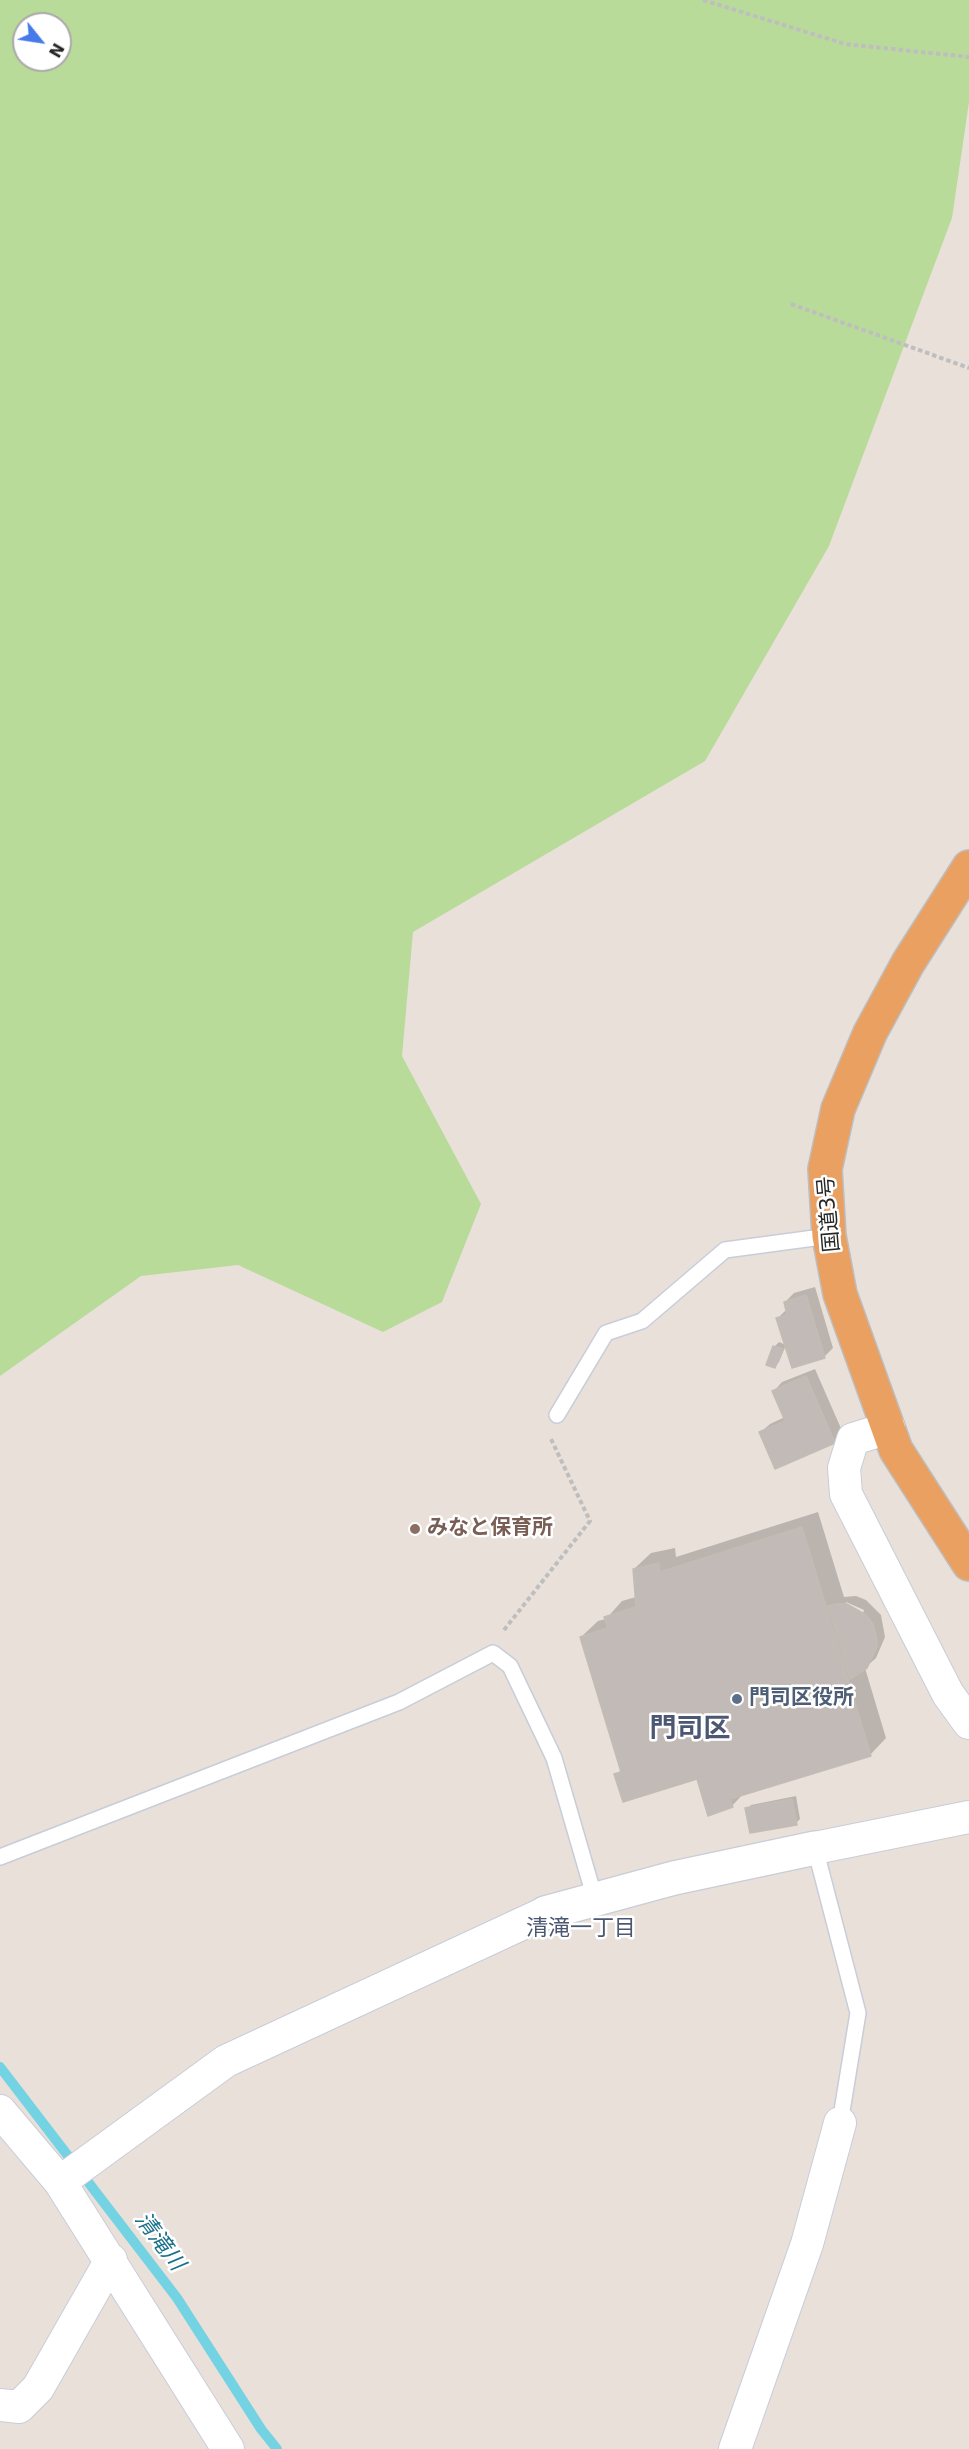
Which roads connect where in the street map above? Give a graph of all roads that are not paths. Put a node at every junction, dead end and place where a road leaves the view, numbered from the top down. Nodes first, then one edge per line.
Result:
1 (969, 867) edge
2 (829, 1236) junction
3 (557, 1415) road end
4 (889, 1428) junction
5 (969, 1564) edge
6 (969, 1723) edge
7 (969, 1817) edge
8 (815, 1848) junction
9 (0, 1857) edge
10 (595, 1899) junction
11 (545, 1913) joint
12 (0, 2111) edge
13 (840, 2123) joint
14 (60, 2182) junction
15 (111, 2260) junction
16 (0, 2405) edge
17 (228, 2449) edge
18 (735, 2449) edge

1 - 2 highway, 国道3号
2 - 3 lane
2 - 4 highway, 国道3号
4 - 5 highway, 国道3号
4 - 6 street
7 - 8 street
8 - 10 street
8 - 13 lane
9 - 10 lane
10 - 11 street
11 - 14 street
12 - 14 street
13 - 18 street
14 - 15 street
15 - 16 street
15 - 17 street

